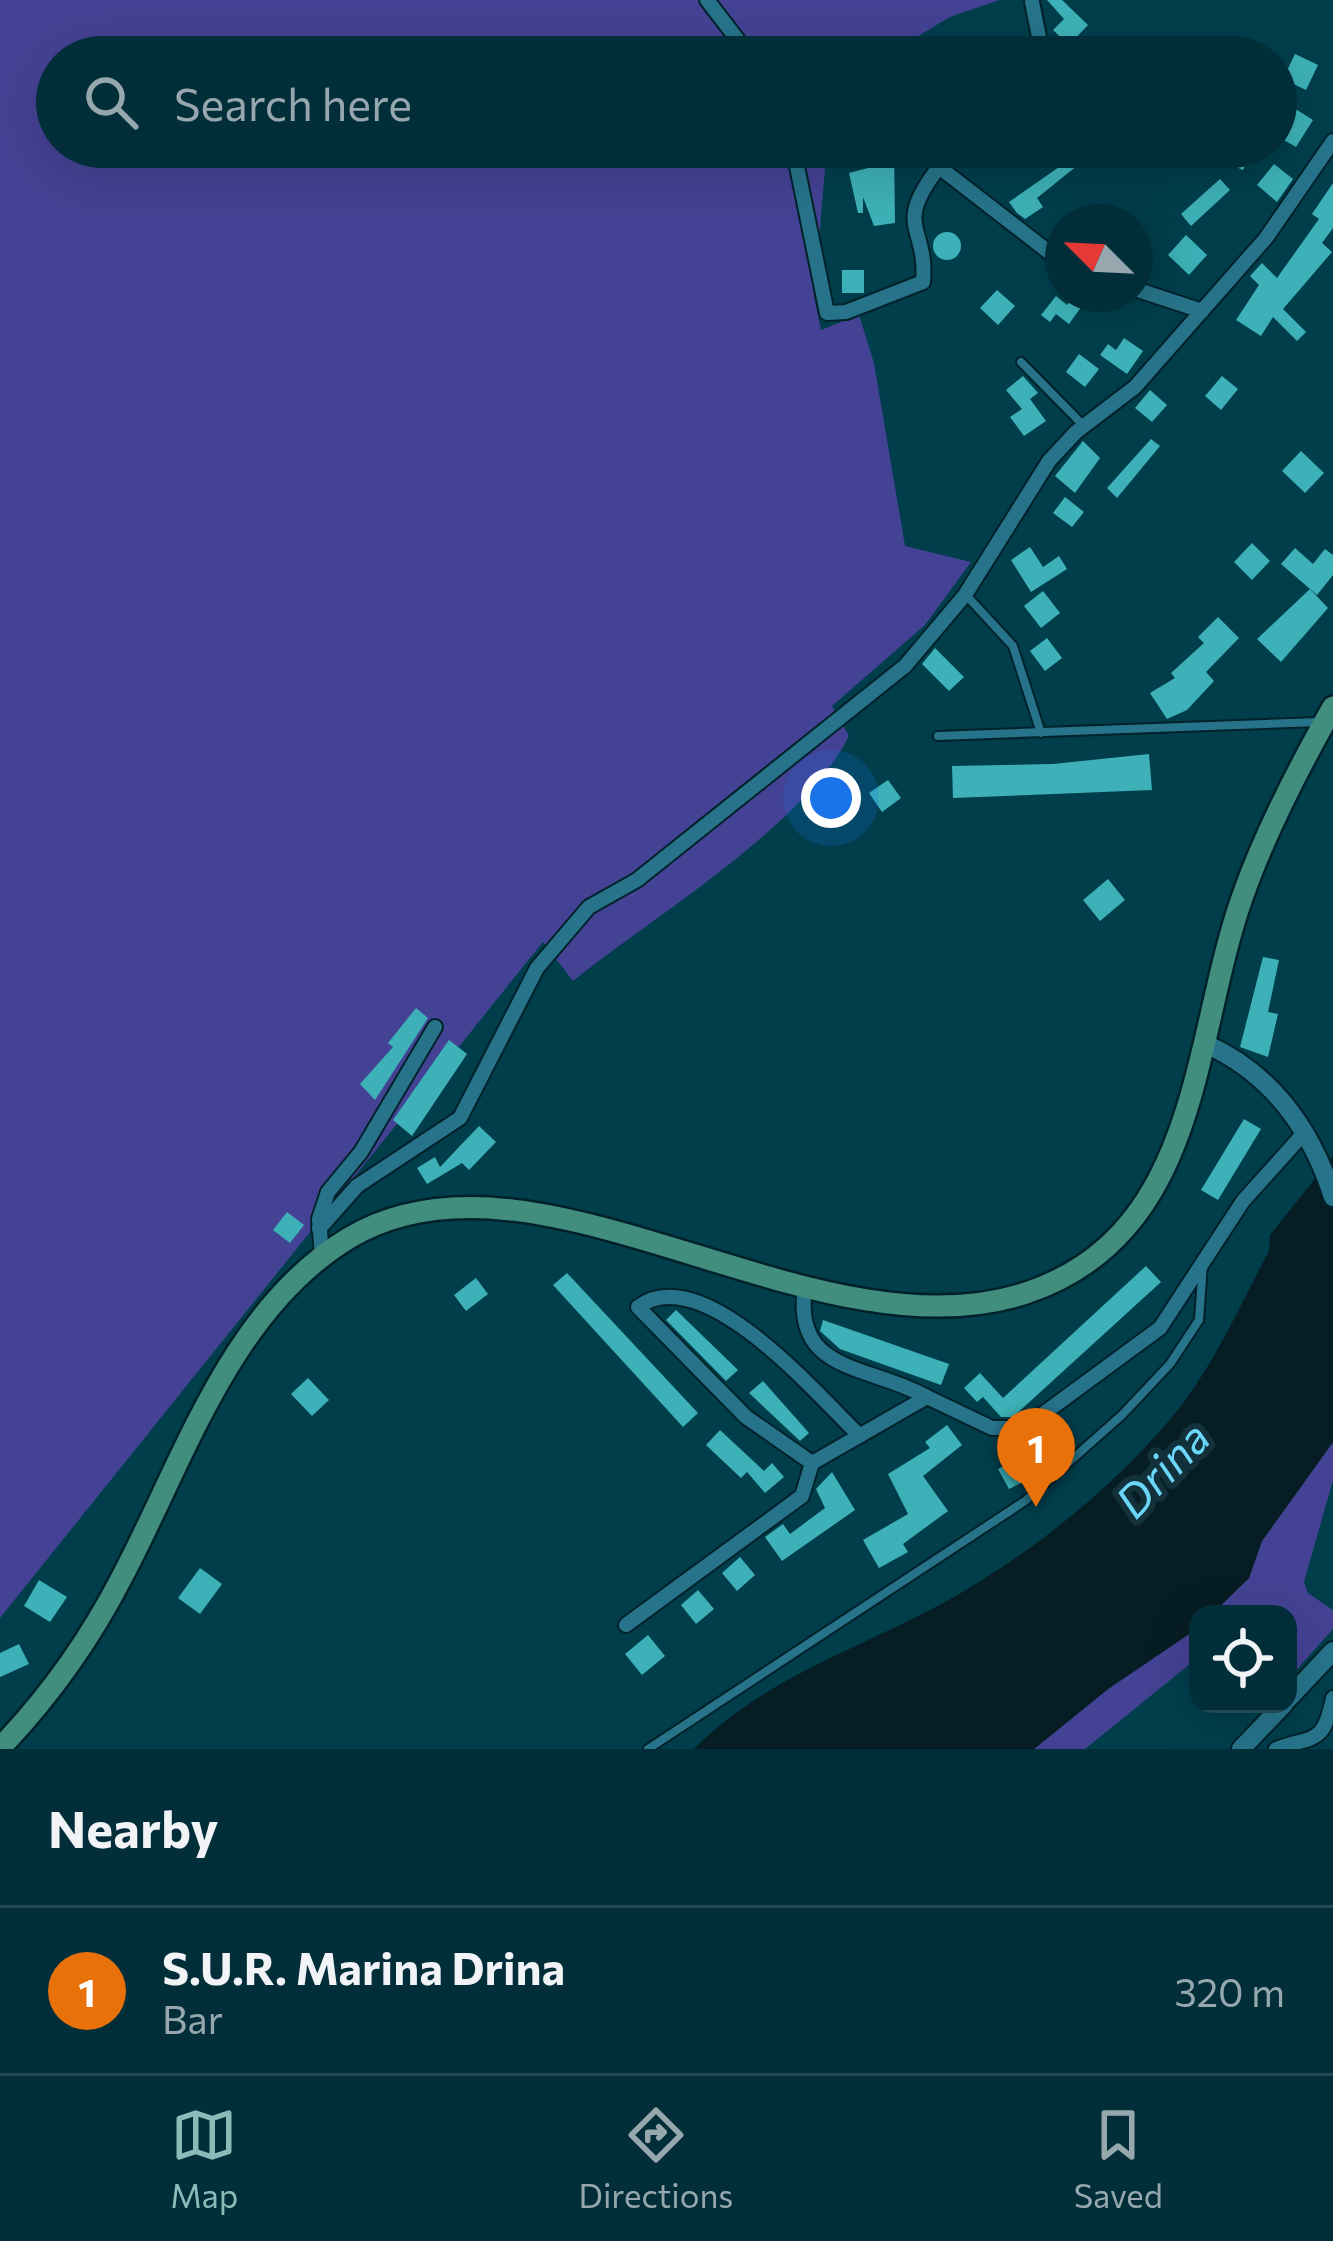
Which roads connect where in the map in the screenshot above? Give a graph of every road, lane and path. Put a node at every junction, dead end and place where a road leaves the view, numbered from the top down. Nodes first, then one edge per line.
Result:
1 (707, 0) edge
2 (1032, 2) edge
3 (735, 36) edge
4 (1039, 36) edge
5 (1333, 140) edge
6 (797, 168) edge
7 (937, 168) edge
8 (942, 168) edge
9 (1045, 249) edge
10 (1153, 295) edge
11 (1202, 311) junction
12 (1021, 362) dead end
13 (1084, 426) junction
14 (965, 595) junction
15 (1329, 714) edge
16 (1041, 733) junction
17 (938, 736) dead end
18 (435, 1027) dead end
19 (1206, 1044) junction
20 (1304, 1133) junction
21 (1333, 1196) edge
22 (319, 1229) junction
23 (322, 1256) junction
24 (1203, 1264) junction
25 (805, 1286) junction
26 (927, 1397) junction
27 (860, 1436) junction
28 (812, 1463) junction
29 (626, 1625) dead end
30 (1333, 1651) edge
31 (1297, 1690) edge
32 (1333, 1698) edge
33 (1275, 1713) edge
34 (0, 1748) edge
35 (648, 1749) edge
36 (1241, 1749) edge
37 (1276, 1749) edge

1 - 3 street
2 - 4 street
5 - 11 street
6 - 7 street
8 - 9 street
10 - 11 street
11 - 13 street
12 - 13 lane
13 - 14 street
14 - 16 lane
14 - 22 street
15 - 16 lane
15 - 19 main road
16 - 17 lane
18 - 22 street
19 - 20 street
19 - 25 main road
20 - 21 street
20 - 24 street
22 - 23 street
23 - 25 main road
23 - 34 main road
24 - 26 street
24 - 35 lane
25 - 26 street
26 - 27 street
27 - 28 street
27 - 28 street
28 - 29 street
30 - 31 street
32 - 37 street
33 - 36 street

